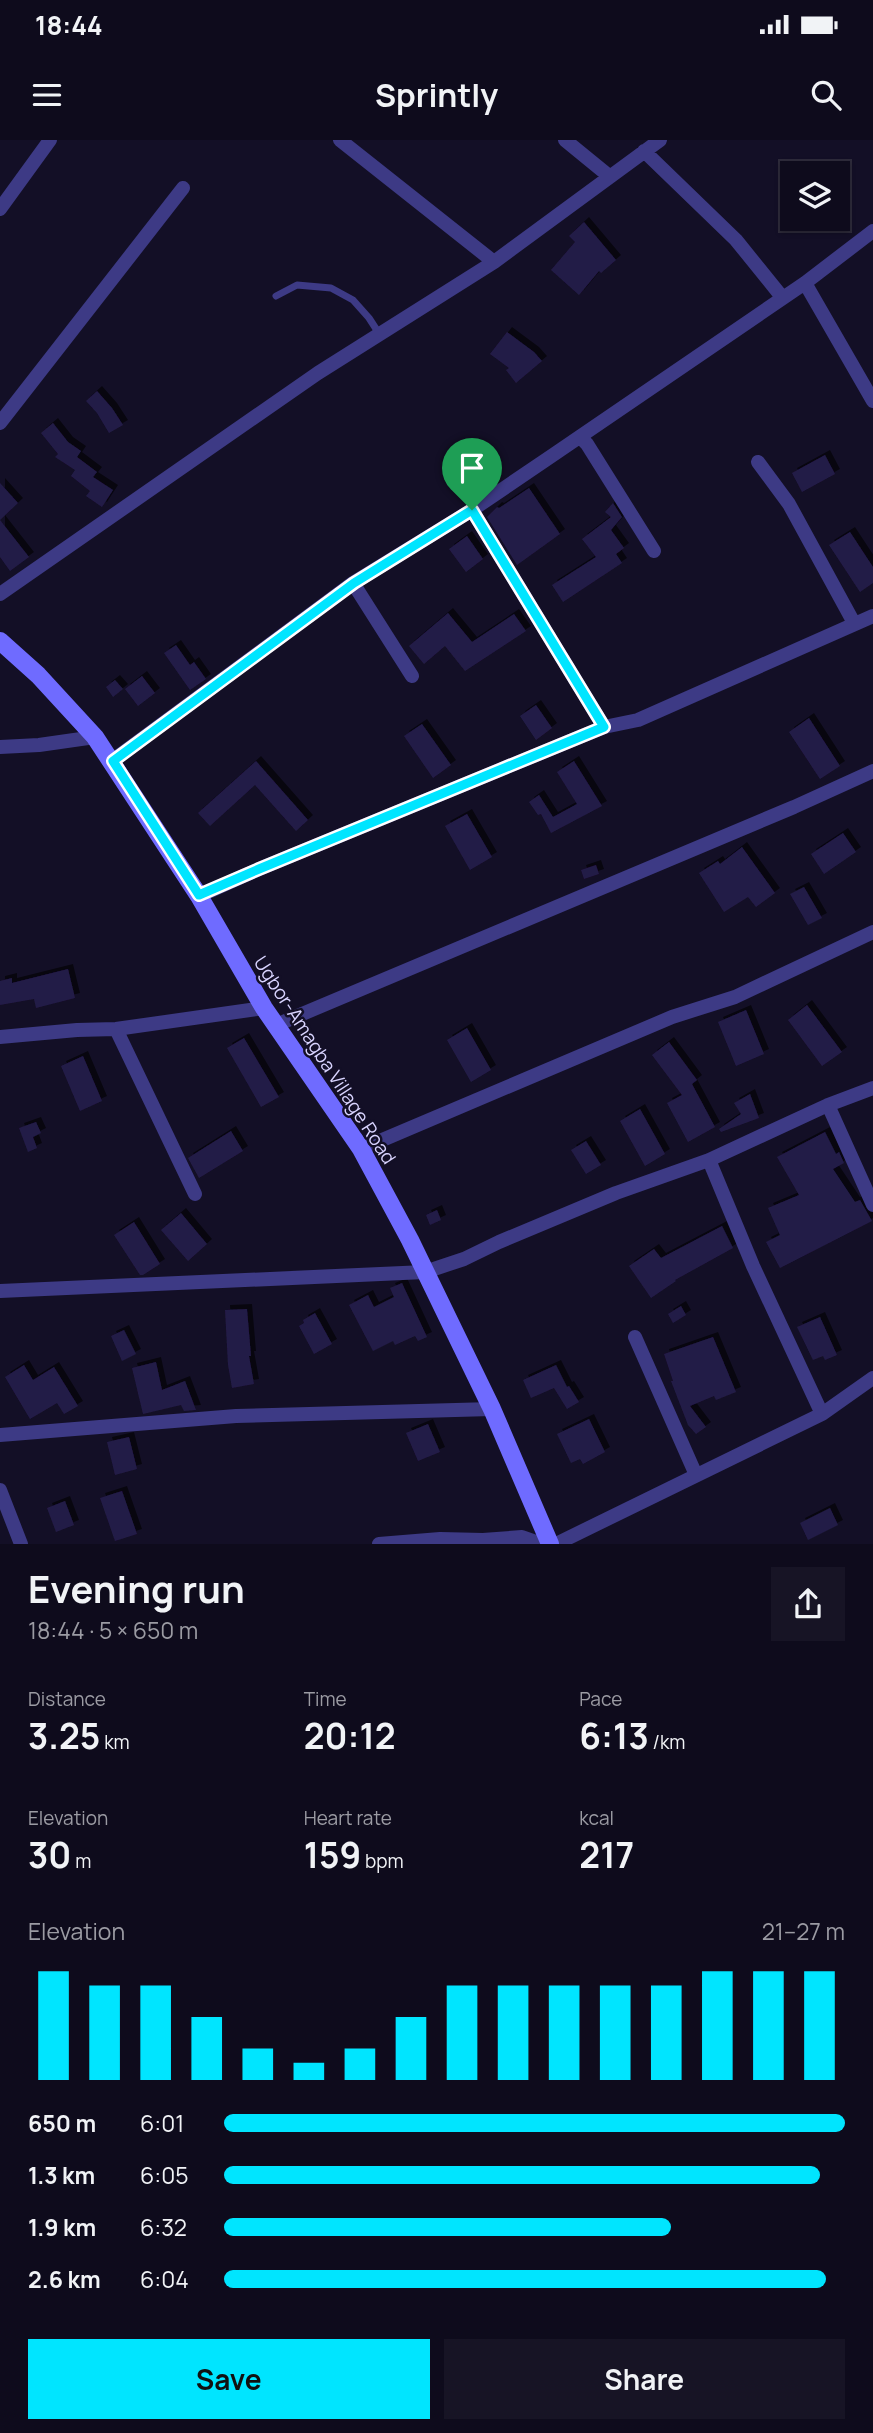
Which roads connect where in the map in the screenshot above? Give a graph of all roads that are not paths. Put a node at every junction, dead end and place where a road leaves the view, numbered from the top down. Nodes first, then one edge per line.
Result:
1 (50, 140) edge
2 (340, 140) edge
3 (565, 140) edge
4 (660, 140) edge
5 (644, 151) junction
6 (609, 176) junction
7 (183, 188) dead end
8 (0, 209) edge
9 (873, 232) edge
10 (494, 262) junction
11 (805, 283) junction
12 (276, 296) dead end
13 (782, 297) junction
14 (380, 335) junction
15 (873, 401) edge
16 (0, 423) edge
17 (580, 437) junction
18 (758, 462) dead end
19 (472, 510) junction
20 (654, 551) dead end
21 (354, 583) junction
22 (0, 594) edge
23 (873, 616) edge
24 (854, 623) junction
25 (0, 641) edge
26 (412, 676) dead end
27 (604, 727) junction
28 (96, 737) junction
29 (0, 747) edge
30 (113, 761) junction
31 (873, 771) edge
32 (199, 895) junction
33 (873, 932) edge
34 (264, 1008) junction
35 (276, 1025) junction
36 (116, 1029) junction
37 (0, 1037) edge
38 (873, 1088) edge
39 (828, 1105) junction
40 (362, 1149) junction
41 (709, 1160) junction
42 (195, 1194) dead end
43 (873, 1205) edge
44 (425, 1272) junction
45 (0, 1291) edge
46 (635, 1337) dead end
47 (873, 1378) edge
48 (492, 1409) junction
49 (822, 1414) junction
50 (0, 1435) edge
51 (696, 1475) junction
52 (0, 1490) edge
53 (400, 1543) edge
54 (21, 1544) edge
55 (379, 1544) edge
56 (542, 1544) edge
57 (550, 1544) edge
58 (556, 1544) edge

1 - 8 street
2 - 10 street
3 - 6 street
4 - 5 street
5 - 6 street
5 - 13 street
6 - 10 street
7 - 16 street
9 - 11 street
10 - 14 street
11 - 13 street
11 - 15 street
12 - 14 lane
13 - 17 street
14 - 22 street
17 - 19 street
17 - 20 street
18 - 24 street
19 - 21 street
19 - 27 street
21 - 26 street
21 - 30 street
23 - 24 street
24 - 27 street
25 - 28 street, Ugbor-Amagba Village Road
27 - 32 street
28 - 29 street
28 - 30 street, Ugbor-Amagba Village Road
30 - 32 street, Ugbor-Amagba Village Road
31 - 35 street
32 - 34 street, Ugbor-Amagba Village Road
33 - 40 street
34 - 35 street, Ugbor-Amagba Village Road
34 - 36 street
35 - 40 street, Ugbor-Amagba Village Road
36 - 37 street
36 - 42 street
38 - 39 street
39 - 41 street
39 - 43 street
40 - 44 street, Ugbor-Amagba Village Road
41 - 44 street
41 - 49 street
44 - 45 street
44 - 48 street, Ugbor-Amagba Village Road
46 - 51 street
47 - 49 street
48 - 50 street
48 - 57 street, Ugbor-Amagba Village Road
49 - 51 street
51 - 58 street
52 - 54 street
53 - 55 street
53 - 56 street

